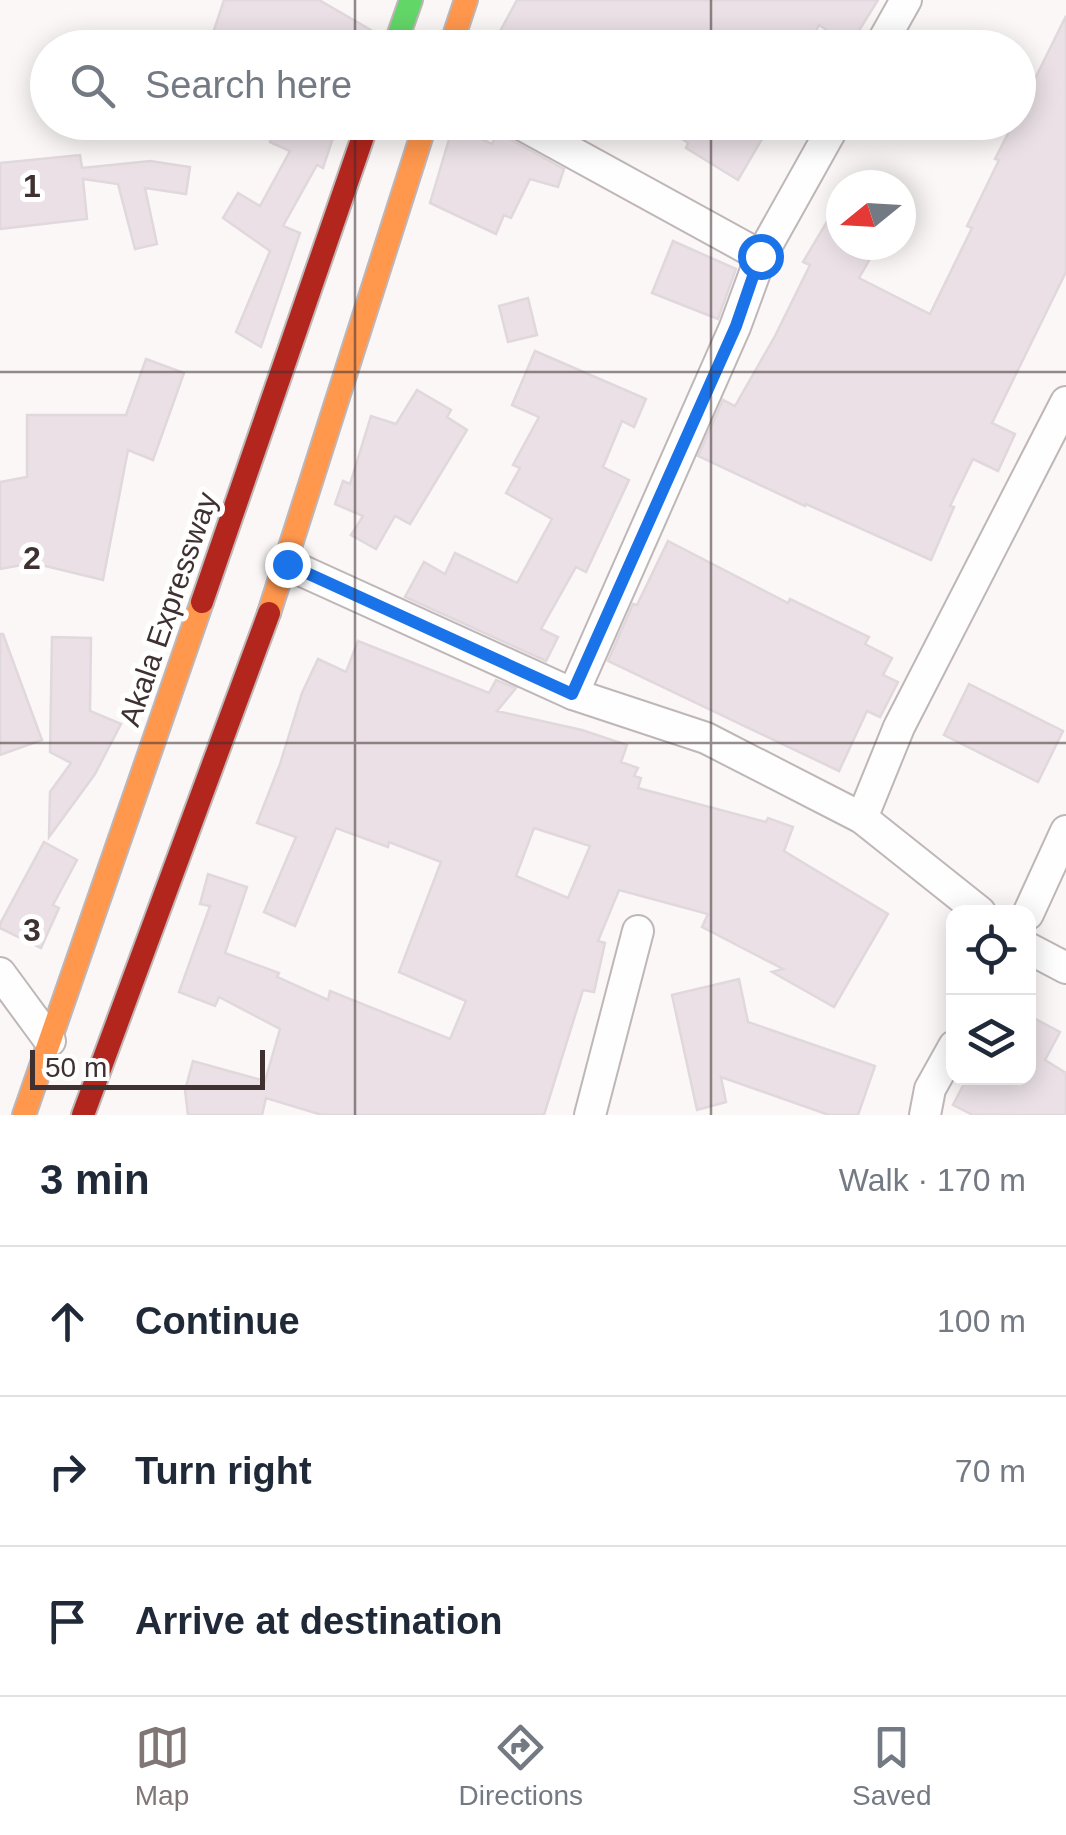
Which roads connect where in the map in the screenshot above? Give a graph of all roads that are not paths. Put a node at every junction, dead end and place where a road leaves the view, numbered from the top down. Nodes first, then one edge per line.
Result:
1 (411, 0) edge
2 (466, 0) edge
3 (906, 0) edge
4 (400, 30) edge
5 (456, 30) edge
6 (889, 30) edge
7 (362, 140) edge
8 (420, 140) edge
9 (550, 140) edge
10 (826, 140) edge
11 (760, 256) junction
12 (1066, 402) edge
13 (287, 564) junction
14 (572, 694) junction
15 (862, 818) junction
16 (1066, 831) edge
17 (971, 905) edge
18 (1032, 905) edge
19 (638, 931) dead end
20 (1036, 953) edge
21 (1066, 968) edge
22 (0, 974) edge
23 (50, 1042) junction
24 (946, 1056) edge
25 (95, 1109) edge
26 (24, 1115) edge
27 (590, 1115) edge
28 (926, 1115) edge

1 - 4 main road
2 - 5 main road
3 - 6 street
7 - 23 main road, Akala Expressway
8 - 13 main road
9 - 11 street
10 - 11 street
11 - 14 street
12 - 15 street
13 - 14 street
13 - 25 main road
14 - 15 street
15 - 17 street
16 - 18 street
19 - 27 street
20 - 21 street
22 - 23 street
23 - 26 main road, Akala Expressway
24 - 28 street

